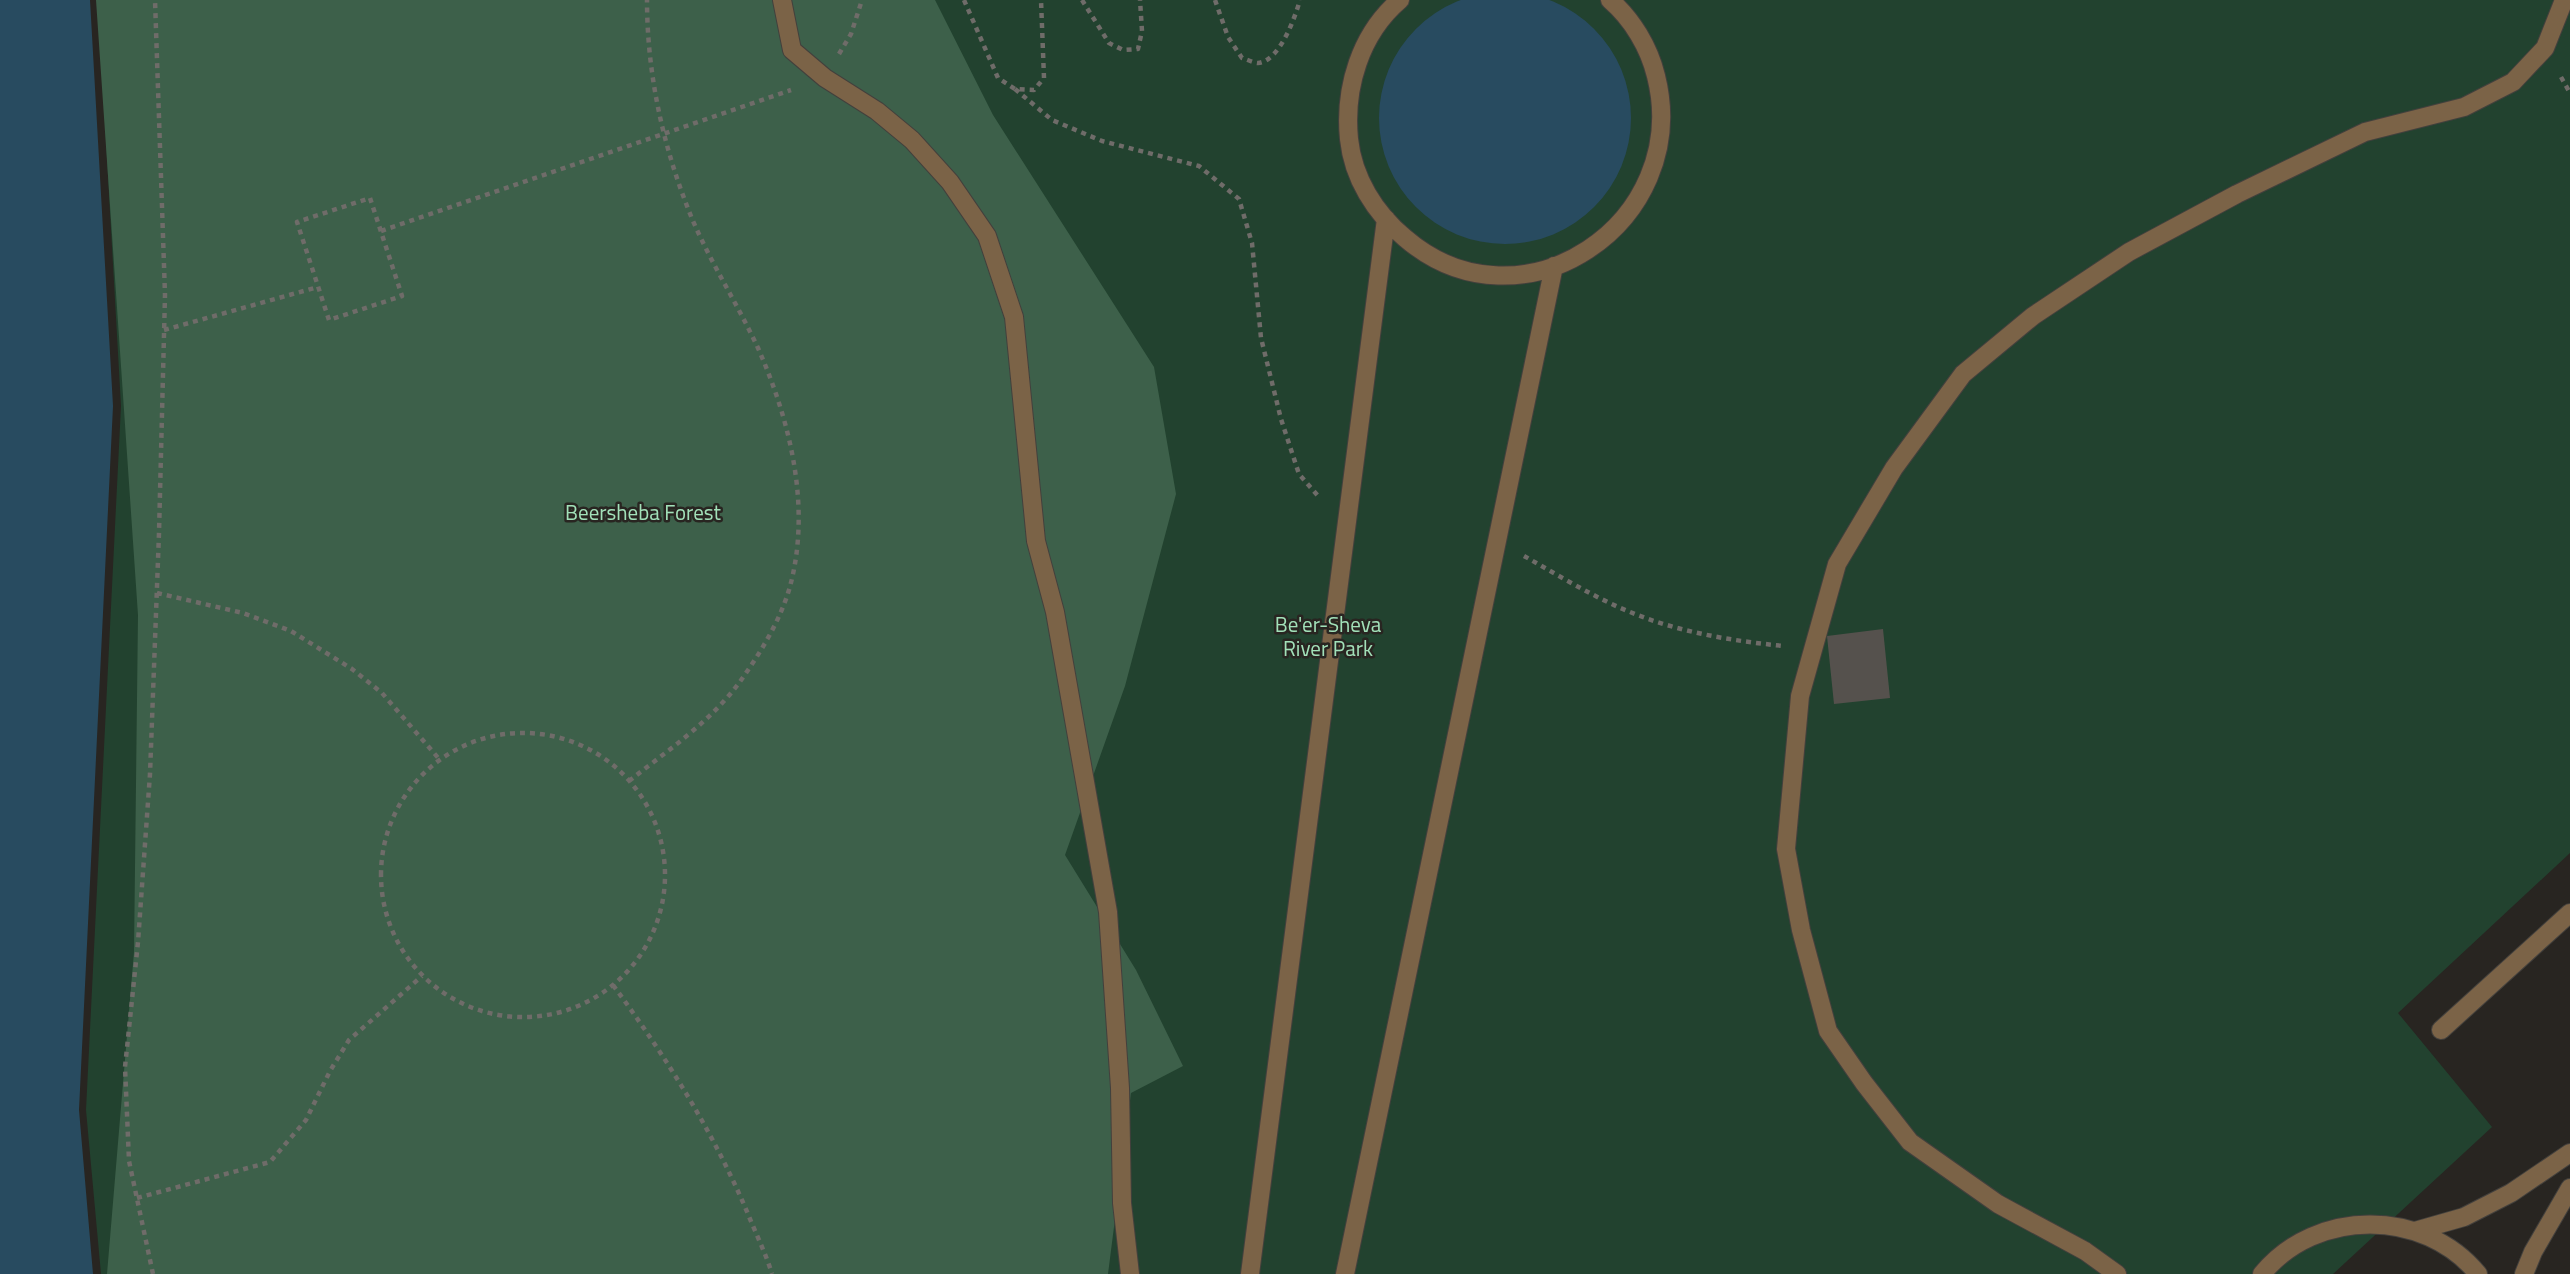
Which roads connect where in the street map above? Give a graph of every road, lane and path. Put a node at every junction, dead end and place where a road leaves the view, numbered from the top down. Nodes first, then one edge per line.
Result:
1 (155, 0) edge
2 (647, 0) edge
3 (782, 0) edge
4 (862, 0) edge
5 (964, 0) edge
6 (1041, 0) edge
7 (1082, 0) edge
8 (1140, 0) edge
9 (1215, 0) edge
10 (1300, 0) edge
11 (1400, 0) edge
12 (1610, 0) edge
13 (2564, 0) edge
14 (825, 78) junction
15 (1015, 89) junction
16 (664, 134) junction
17 (1386, 219) junction
18 (381, 231) junction
19 (1555, 266) junction
20 (318, 287) junction
21 (164, 330) junction
22 (1346, 527) junction
23 (1497, 542) junction
24 (157, 593) junction
25 (1812, 652) junction
26 (440, 760) junction
27 (629, 781) junction
28 (2570, 914) edge
29 (422, 976) junction
30 (613, 985) junction
31 (2441, 1030) dead end
32 (2570, 1153) edge
33 (2570, 1188) edge
34 (137, 1198) junction
35 (2415, 1231) junction
36 (153, 1274) edge
37 (772, 1274) edge
38 (1130, 1274) edge
39 (1250, 1274) edge
40 (1345, 1274) edge
41 (2117, 1274) edge
42 (2262, 1274) edge
43 (2478, 1274) edge
44 (2524, 1274) edge

1 - 21 path
2 - 16 path
3 - 14 street
4 - 14 path
5 - 15 path
6 - 15 path
7 - 8 path
9 - 10 path
11 - 17 street
12 - 19 street
13 - 25 street
14 - 16 path
14 - 38 street
15 - 22 path
16 - 18 path
16 - 27 path
17 - 19 street
17 - 22 street
18 - 20 path
18 - 20 path
19 - 23 street
20 - 21 path
21 - 24 path
22 - 39 street
23 - 25 path
23 - 40 street
24 - 26 path
24 - 34 path
25 - 41 street
26 - 27 path
26 - 29 path
27 - 30 path
28 - 31 street
29 - 30 path
29 - 34 path
30 - 37 path
32 - 35 street
33 - 44 street
34 - 36 path
35 - 42 street
35 - 43 street

